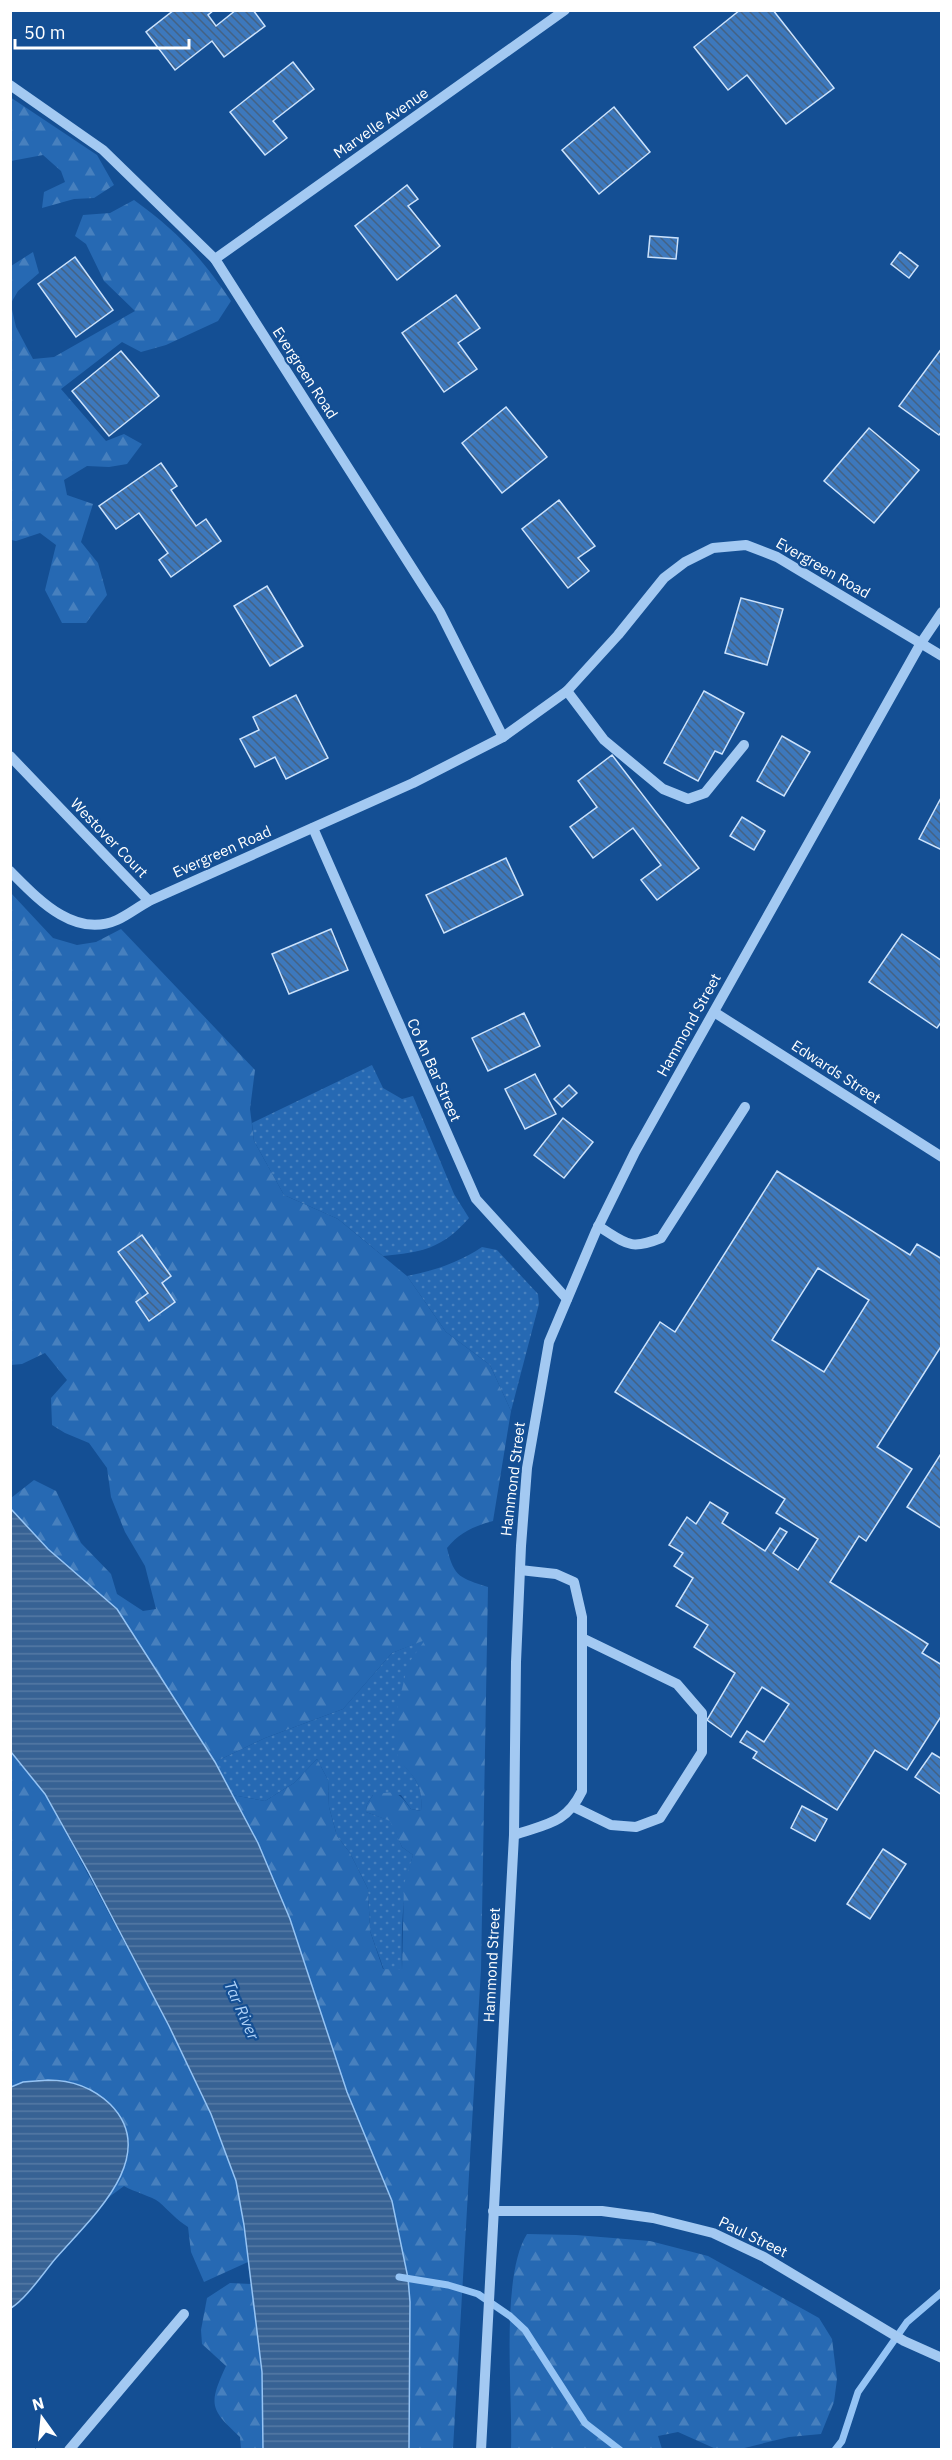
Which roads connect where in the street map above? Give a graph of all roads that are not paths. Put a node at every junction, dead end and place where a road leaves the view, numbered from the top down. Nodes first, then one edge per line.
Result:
1 (565, 10) edge
2 (10, 85) edge
3 (215, 260) junction
4 (942, 612) edge
5 (921, 643) junction
6 (942, 656) edge
7 (567, 691) junction
8 (503, 737) junction
9 (744, 745) dead end
10 (10, 756) edge
11 (313, 828) junction
12 (10, 870) edge
13 (149, 901) junction
14 (714, 1012) junction
15 (745, 1107) dead end
16 (942, 1157) edge
17 (598, 1226) junction
18 (567, 1299) junction
19 (520, 1570) junction
20 (582, 1638) junction
21 (574, 1807) junction
22 (514, 1835) junction
23 (493, 2211) junction
24 (184, 2314) dead end
25 (942, 2358) edge
26 (69, 2450) edge
27 (481, 2450) edge

1 - 3 street, Marvelle Avenue
2 - 3 street, Evergreen Road
3 - 8 street, Evergreen Road
4 - 5 street, Hammond Street
5 - 6 street, Evergreen Road
5 - 7 street, Evergreen Road
5 - 14 street, Hammond Street
7 - 8 street, Evergreen Road
7 - 9 street
8 - 11 street, Evergreen Road
10 - 13 street, Westover Court
11 - 13 street, Evergreen Road
11 - 18 street, Co An Bar Street
12 - 13 street, Westover Court
14 - 16 street, Edwards Street
14 - 17 street, Hammond Street
15 - 17 street
17 - 18 street, Hammond Street
18 - 19 street, Hammond Street
19 - 20 street
19 - 22 street, Hammond Street
20 - 21 street
20 - 21 street
21 - 22 street
22 - 23 street, Hammond Street
23 - 25 street, Paul Street
23 - 27 street, Hammond Street
24 - 26 street

